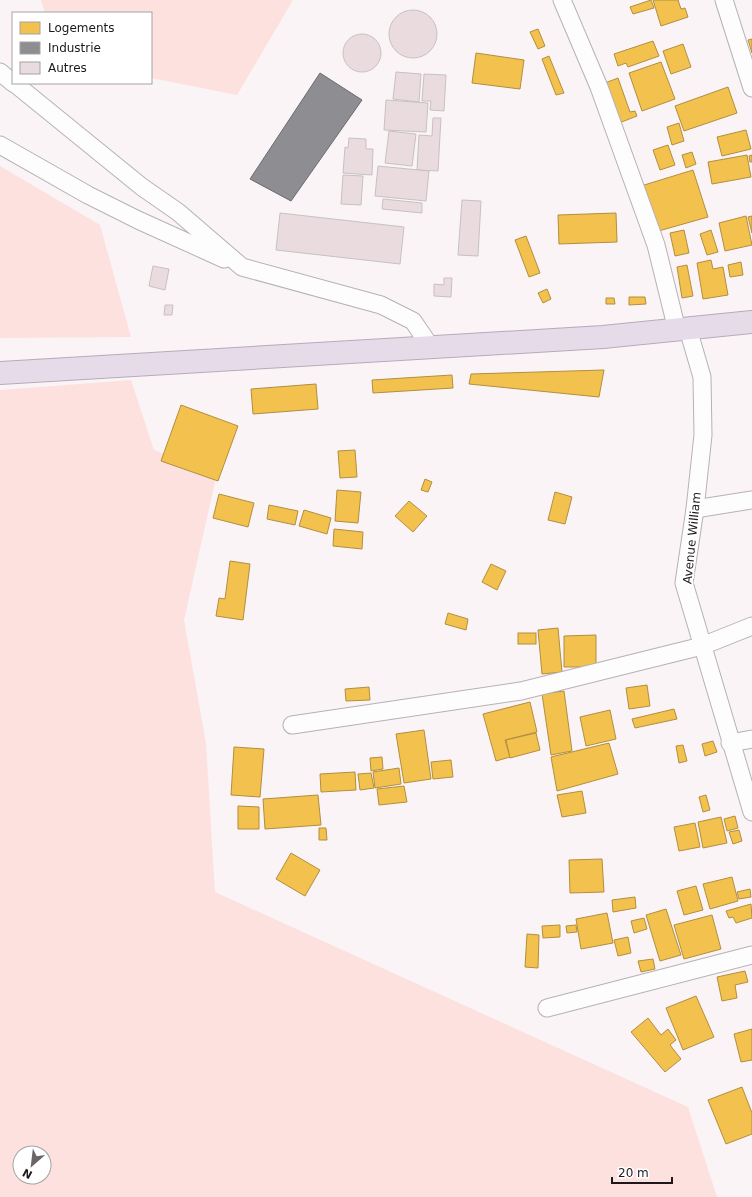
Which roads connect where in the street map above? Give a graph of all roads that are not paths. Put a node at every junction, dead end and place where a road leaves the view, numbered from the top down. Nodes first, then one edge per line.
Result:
1 (562, 0) edge
2 (724, 0) edge
3 (0, 72) edge
4 (751, 79) edge
5 (12, 82) edge
6 (14, 84) edge
7 (0, 145) edge
8 (242, 267) junction
9 (752, 322) edge
10 (682, 330) junction
11 (430, 346) junction
12 (0, 373) edge
13 (752, 500) edge
14 (695, 509) junction
15 (752, 626) edge
16 (702, 646) junction
17 (292, 725) dead end
18 (752, 739) edge
19 (730, 742) junction
20 (752, 812) edge
21 (752, 955) edge
22 (547, 1008) dead end

1 - 10 street, Avenue William
2 - 4 street
3 - 5 street
6 - 8 street
7 - 8 street
8 - 11 street
9 - 10 highway
10 - 11 highway
10 - 14 street, Avenue William
11 - 12 highway
13 - 14 street
14 - 16 street, Avenue William
15 - 16 street
16 - 17 street
16 - 19 street, Avenue William
18 - 19 street
19 - 20 street, Avenue William
21 - 22 street

